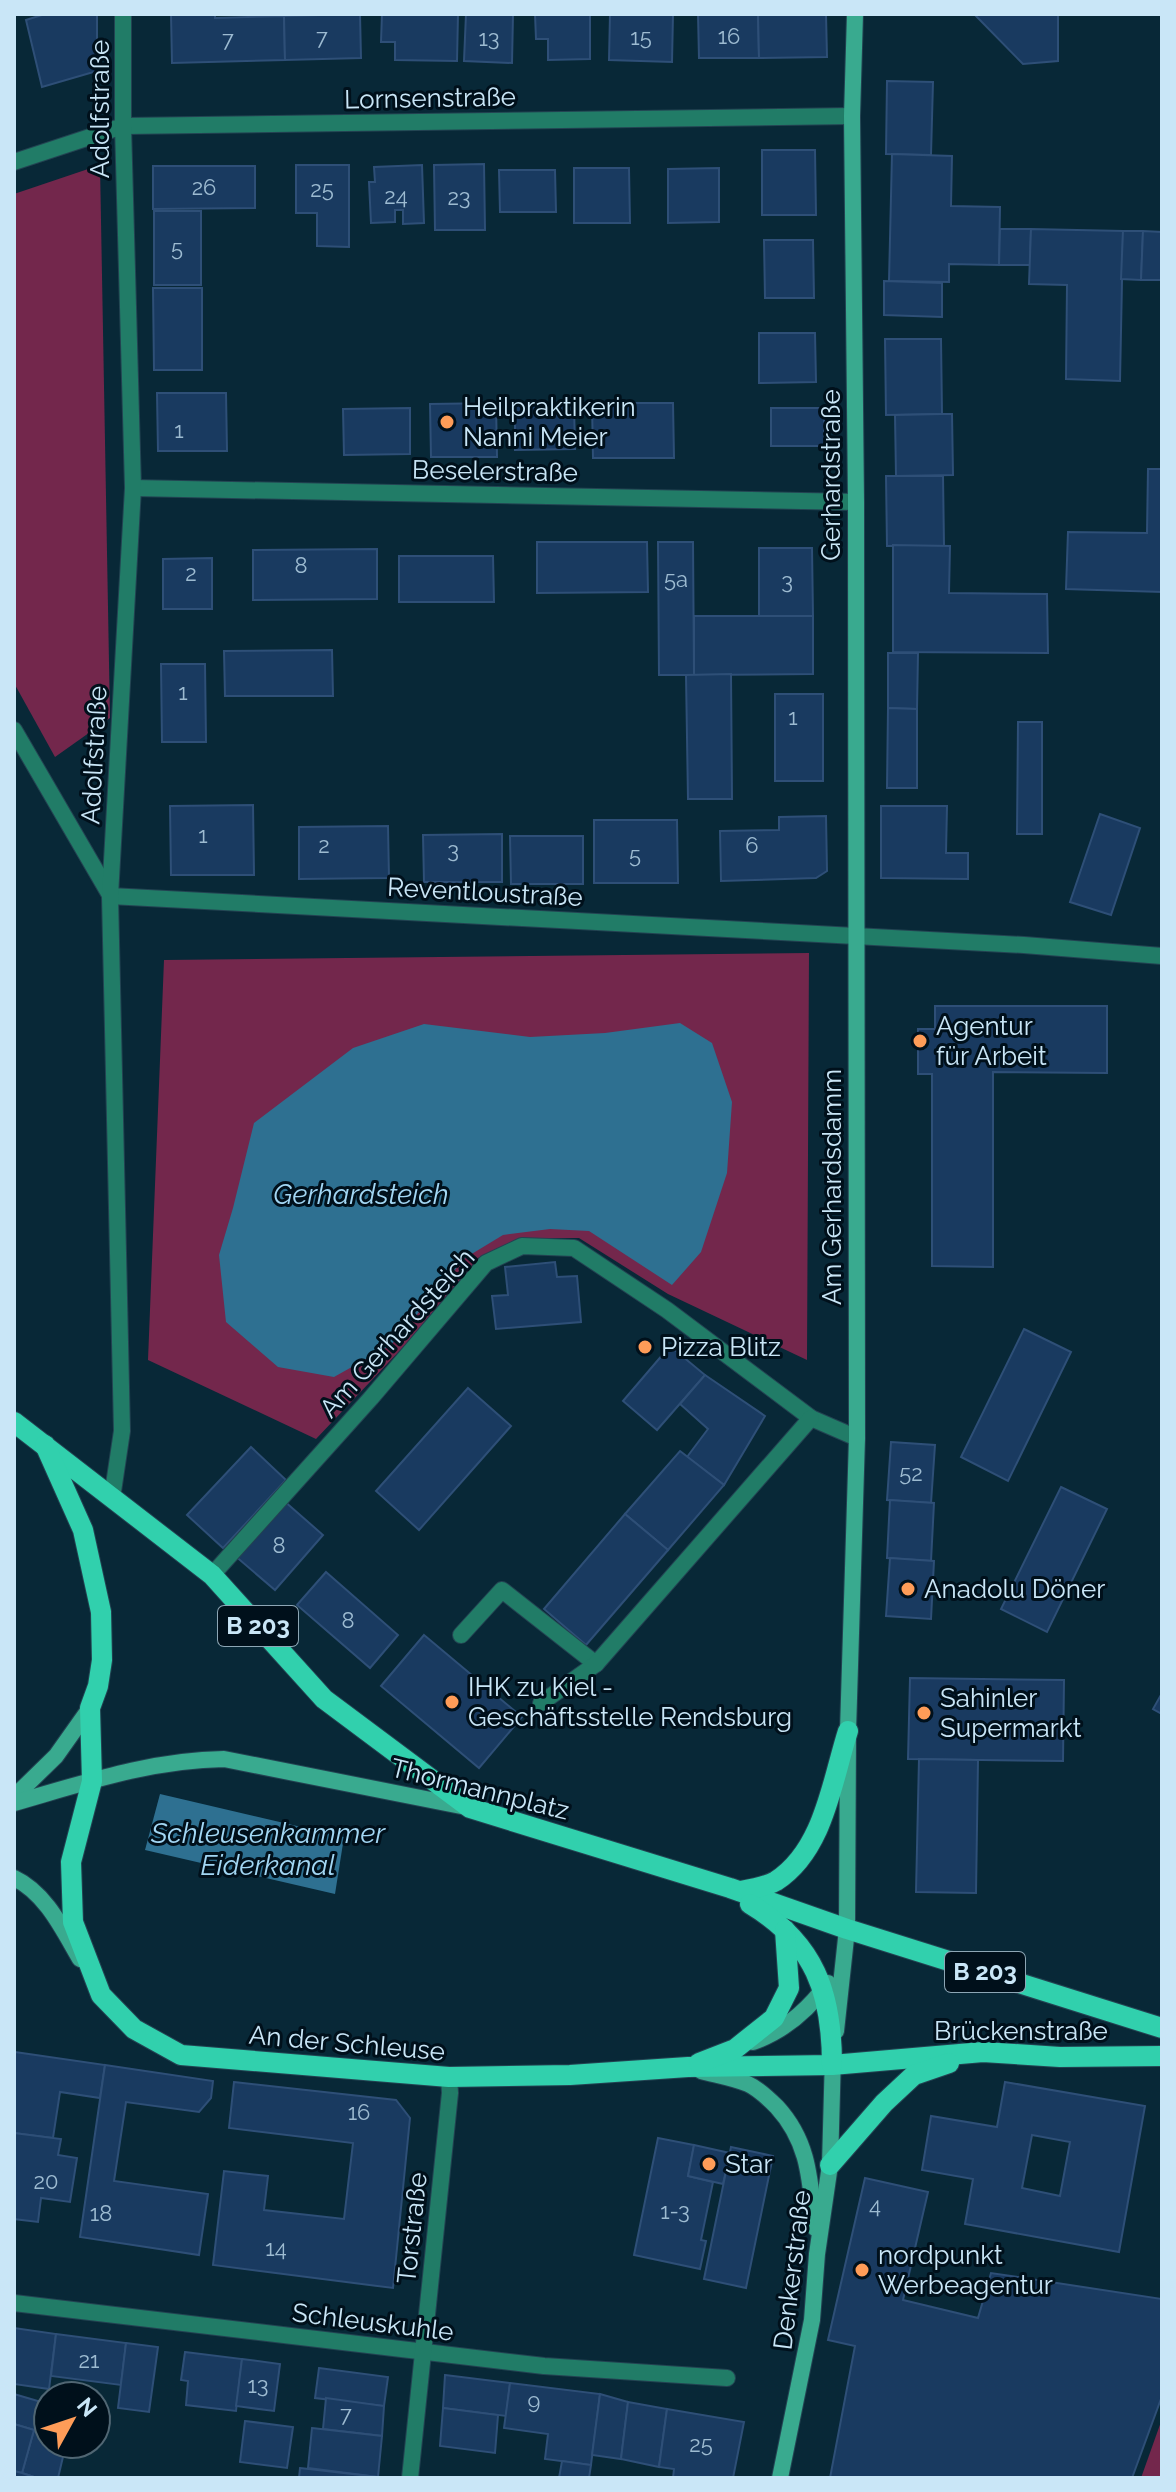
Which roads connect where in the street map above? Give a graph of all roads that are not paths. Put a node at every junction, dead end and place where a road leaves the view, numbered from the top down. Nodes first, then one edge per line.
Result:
1 (123, 14) edge
2 (855, 14) edge
3 (852, 116) junction
4 (123, 126) junction
5 (14, 162) edge
6 (133, 488) junction
7 (856, 502) junction
8 (14, 730) edge
9 (110, 896) junction
10 (857, 935) junction
11 (1162, 956) edge
12 (811, 1418) junction
13 (14, 1422) edge
14 (857, 1438) junction
15 (45, 1445) junction
16 (112, 1498) junction
17 (212, 1575) junction
18 (461, 1635) dead end
19 (596, 1664) junction
20 (541, 1703) dead end
21 (90, 1708) junction
22 (848, 1731) junction
23 (92, 1781) junction
24 (14, 1800) edge
25 (470, 1808) junction
26 (14, 1878) edge
27 (735, 1889) junction
28 (785, 1928) junction
29 (846, 1937) junction
30 (823, 1989) junction
31 (101, 1995) junction
32 (1162, 2028) edge
33 (735, 2049) junction
34 (983, 2052) junction
35 (1162, 2056) edge
36 (832, 2065) junction
37 (688, 2067) junction
38 (449, 2077) junction
39 (830, 2165) junction
40 (817, 2254) junction
41 (14, 2303) edge
42 (423, 2352) junction
43 (727, 2378) dead end
44 (410, 2478) edge
45 (780, 2478) edge

1 - 4 street, Adolfstraße
2 - 3 main road, Gerhardstraße
3 - 4 street, Lornsenstraße
3 - 7 main road, Gerhardstraße
4 - 5 street, Lornsenstraße
4 - 6 street, Adolfstraße
6 - 7 street, Beselerstraße
6 - 9 street, Adolfstraße
7 - 10 main road, Gerhardstraße
8 - 9 street
9 - 10 street, Reventloustraße
9 - 16 street, Adolfstraße
10 - 11 street, Reventloustraße
10 - 14 main road, Am Gerhardsdamm
12 - 14 street, Am Gerhardsteich
12 - 17 street, Am Gerhardsteich
12 - 19 street
13 - 15 main road, B 203
14 - 22 main road
15 - 16 main road, B 203
15 - 21 main road, B 203
16 - 17 main road, B 203
17 - 25 main road, B 203
18 - 19 street
19 - 20 street
21 - 23 main road, B 203
21 - 24 main road
22 - 27 main road
22 - 29 main road
23 - 24 main road, Thormannplatz
23 - 25 main road, Thormannplatz
23 - 31 main road, An der Schleuse / B 203
25 - 27 main road, Thormannplatz / B 203
26 - 31 main road
27 - 28 main road
27 - 29 main road, Thormannplatz / B 203
28 - 30 main road
28 - 33 main road
29 - 30 main road
29 - 32 main road, Brückenstraße / B 203
29 - 36 main road
30 - 33 main road
30 - 36 main road
31 - 38 main road, An der Schleuse / B 203
33 - 37 main road
34 - 35 main road, Brückenstraße / B 203
34 - 36 main road, Brückenstraße / B 203
34 - 39 main road
36 - 37 main road, An der Schleuse / B 203
36 - 39 main road, Denkerstraße
37 - 38 main road, An der Schleuse / B 203
37 - 40 main road
38 - 42 street, Torstraße
39 - 40 main road, Denkerstraße
40 - 45 main road, Denkerstraße
41 - 42 street, Schleuskuhle
42 - 43 street, Schleuskuhle
42 - 44 street, Torstraße

